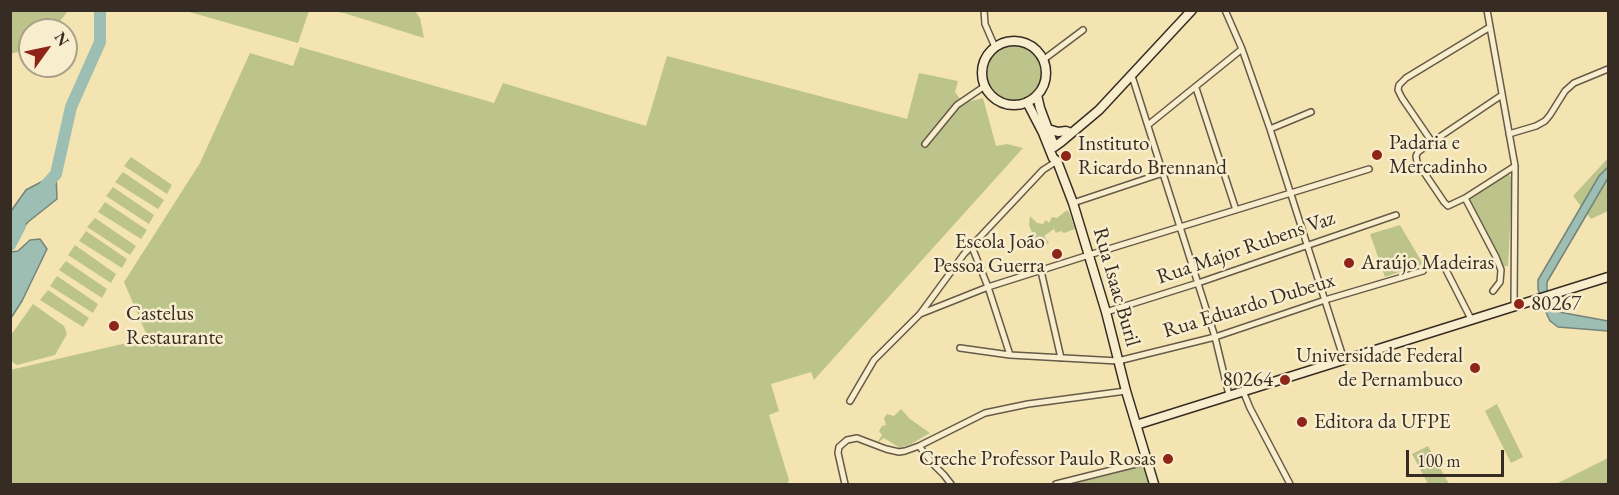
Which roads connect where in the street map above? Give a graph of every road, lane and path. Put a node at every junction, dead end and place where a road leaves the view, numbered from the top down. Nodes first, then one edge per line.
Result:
1 (984, 10) edge
2 (1192, 10) edge
3 (1225, 10) edge
4 (1487, 10) edge
5 (1490, 27) junction
6 (1083, 30) dead end
7 (995, 47) junction
8 (1242, 49) junction
9 (1043, 60) junction
10 (1608, 69) edge
11 (1132, 76) junction
12 (985, 86) junction
13 (1196, 88) junction
14 (1037, 95) junction
15 (1502, 96) junction
16 (1027, 102) junction
17 (1311, 112) dead end
18 (1148, 125) junction
19 (1048, 129) junction
20 (1270, 129) junction
21 (1071, 133) junction
22 (1509, 134) junction
23 (1432, 142) junction
24 (925, 144) dead end
25 (1052, 147) junction
26 (1057, 161) junction
27 (1515, 166) junction
28 (1369, 169) dead end
29 (1163, 173) junction
30 (1291, 192) junction
31 (1465, 198) junction
32 (1073, 203) junction
33 (1236, 210) junction
34 (1396, 215) dead end
35 (1181, 227) junction
36 (1307, 244) junction
37 (972, 248) junction
38 (1089, 255) junction
39 (1443, 264) dead end
40 (1041, 270) junction
41 (1423, 272) dead end
42 (1608, 277) edge
43 (1198, 283) junction
44 (988, 287) junction
45 (1492, 291) dead end
46 (1325, 300) junction
47 (1514, 306) junction
48 (1106, 312) junction
49 (920, 314) junction
50 (1472, 319) junction
51 (1215, 337) junction
52 (960, 348) dead end
53 (1010, 355) junction
54 (1060, 358) junction
55 (1344, 360) junction
56 (1118, 361) junction
57 (1126, 391) junction
58 (1243, 391) junction
59 (1229, 396) junction
60 (850, 401) dead end
61 (1136, 425) junction
62 (919, 446) junction
63 (1148, 461) junction
64 (845, 484) edge
65 (951, 484) edge
66 (1056, 484) edge
67 (1154, 484) edge
68 (1290, 484) edge

1 - 7 street
2 - 11 main road
3 - 8 street
4 - 5 street
5 - 15 street
5 - 23 street
6 - 9 street
7 - 9 main road
7 - 12 main road
8 - 13 street
8 - 20 street
9 - 14 main road
10 - 22 street
11 - 18 street
11 - 21 main road
12 - 16 main road
12 - 24 street
13 - 18 street
13 - 33 street
14 - 16 main road
14 - 19 main road, Rua Isaac Buril
15 - 22 street
15 - 23 street
16 - 25 main road, Rua Isaac Buril
17 - 20 street
18 - 29 street
19 - 21 main road
19 - 25 main road, Rua Isaac Buril
20 - 30 street
21 - 25 main road
22 - 27 street
23 - 31 street
25 - 26 main road, Rua Isaac Buril
26 - 32 main road, Rua Isaac Buril
26 - 37 street
27 - 31 street
27 - 47 street
28 - 30 street
29 - 32 street
29 - 35 street
30 - 33 street
30 - 36 street
31 - 45 street
32 - 38 main road, Rua Isaac Buril
33 - 35 street
34 - 36 street, Rua Major Rubens Vaz
35 - 38 street
35 - 43 street
36 - 43 street, Rua Major Rubens Vaz
36 - 46 street
37 - 44 street
37 - 49 street
38 - 40 street
38 - 48 main road, Rua Isaac Buril
39 - 50 street
40 - 44 street
40 - 54 street
41 - 46 street, Rua Eduardo Dubeux
42 - 47 main road
43 - 48 street, Rua Major Rubens Vaz
43 - 51 street
44 - 49 street
44 - 53 street
46 - 51 street, Rua Eduardo Dubeux
46 - 55 street
47 - 50 main road
48 - 56 main road, Rua Isaac Buril
49 - 60 street
50 - 55 main road
51 - 56 street, Rua Eduardo Dubeux
51 - 59 street
52 - 53 street, Rua Eduardo Dubeux
53 - 54 street, Rua Eduardo Dubeux
54 - 56 street, Rua Eduardo Dubeux
55 - 58 main road
56 - 57 main road, Rua Isaac Buril
57 - 61 main road, Rua Isaac Buril
57 - 62 street
58 - 59 main road
58 - 68 street
59 - 61 main road
61 - 63 main road, Rua Isaac Buril
62 - 64 street
62 - 65 street
63 - 66 street
63 - 67 main road, Rua Isaac Buril

